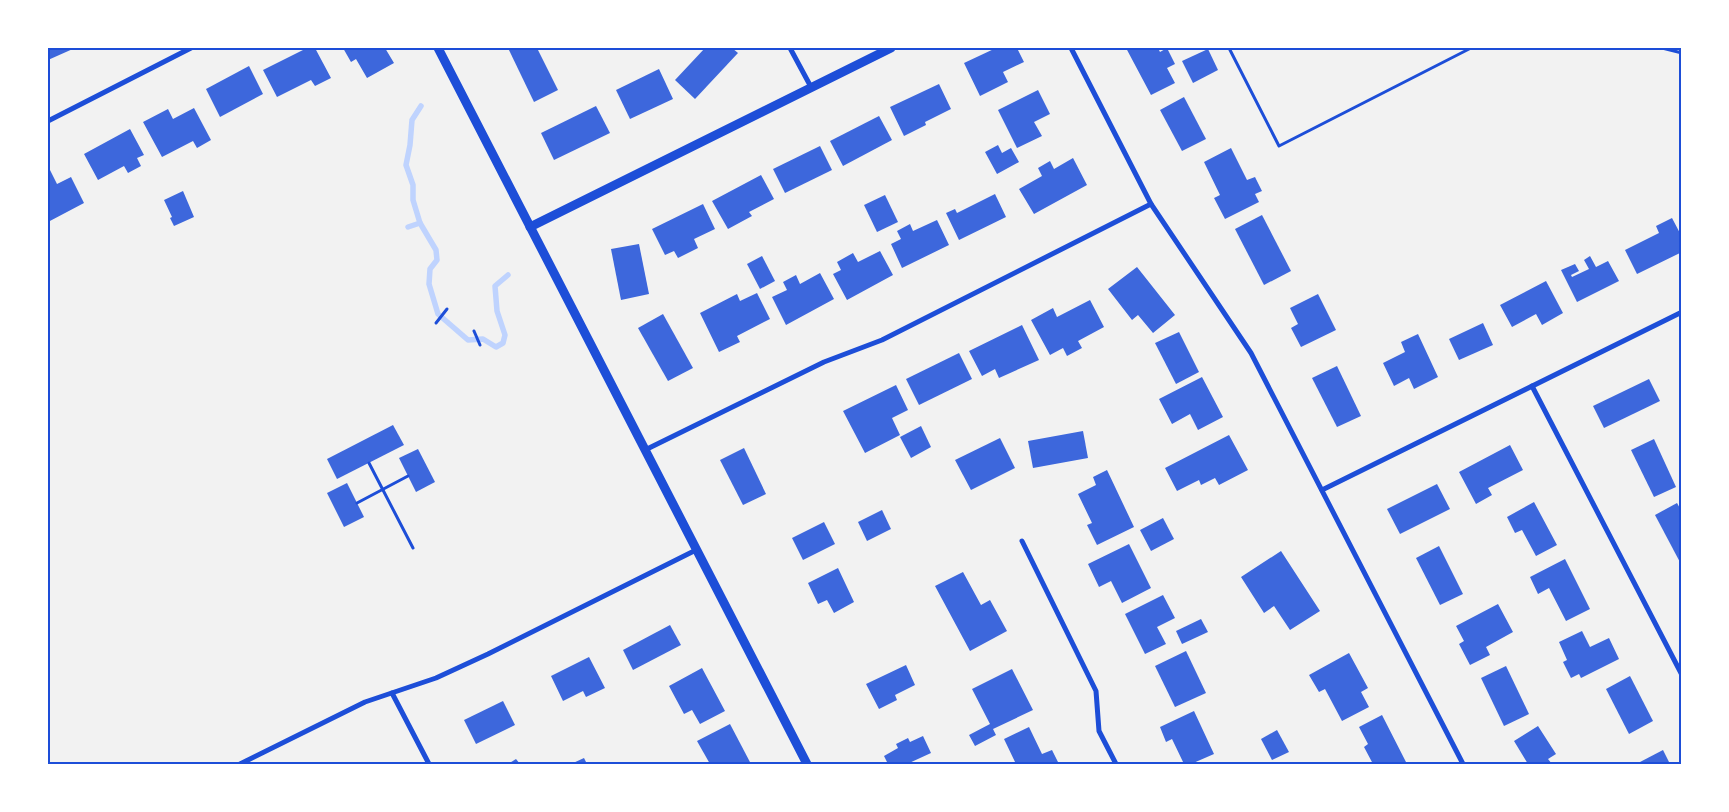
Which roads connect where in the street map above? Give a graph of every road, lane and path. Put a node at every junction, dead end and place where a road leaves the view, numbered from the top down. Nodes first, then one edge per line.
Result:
1 (191, 48) edge
2 (438, 48) edge
3 (790, 48) edge
4 (891, 48) edge
5 (1070, 48) edge
6 (1229, 48) edge
7 (1471, 48) edge
8 (1662, 48) edge
9 (1682, 53) edge
10 (811, 87) junction
11 (48, 121) edge
12 (1151, 204) junction
13 (530, 227) junction
14 (447, 309) dead end
15 (1682, 312) edge
16 (436, 323) dead end
17 (474, 331) dead end
18 (480, 345) dead end
19 (1532, 386) junction
20 (645, 450) junction
21 (369, 463) dead end
22 (408, 476) dead end
23 (383, 489) junction
24 (1322, 490) junction
25 (357, 503) dead end
26 (1022, 541) dead end
27 (413, 548) dead end
28 (696, 550) junction
29 (1682, 675) edge
30 (392, 693) junction
31 (240, 764) edge
32 (429, 764) edge
33 (807, 764) edge
34 (1116, 764) edge
35 (1463, 764) edge

1 - 11 street
2 - 13 street
3 - 10 street
4 - 10 street
5 - 12 street
6 - 7 path
8 - 9 path
10 - 13 street
12 - 20 street
12 - 24 street
13 - 20 street
14 - 16 path
15 - 19 street
17 - 18 path
19 - 24 street
19 - 29 street
20 - 28 street
21 - 23 path
22 - 23 path
23 - 25 path
23 - 27 path
24 - 35 street
26 - 34 street
28 - 30 street
28 - 33 street
30 - 31 street
30 - 32 street

